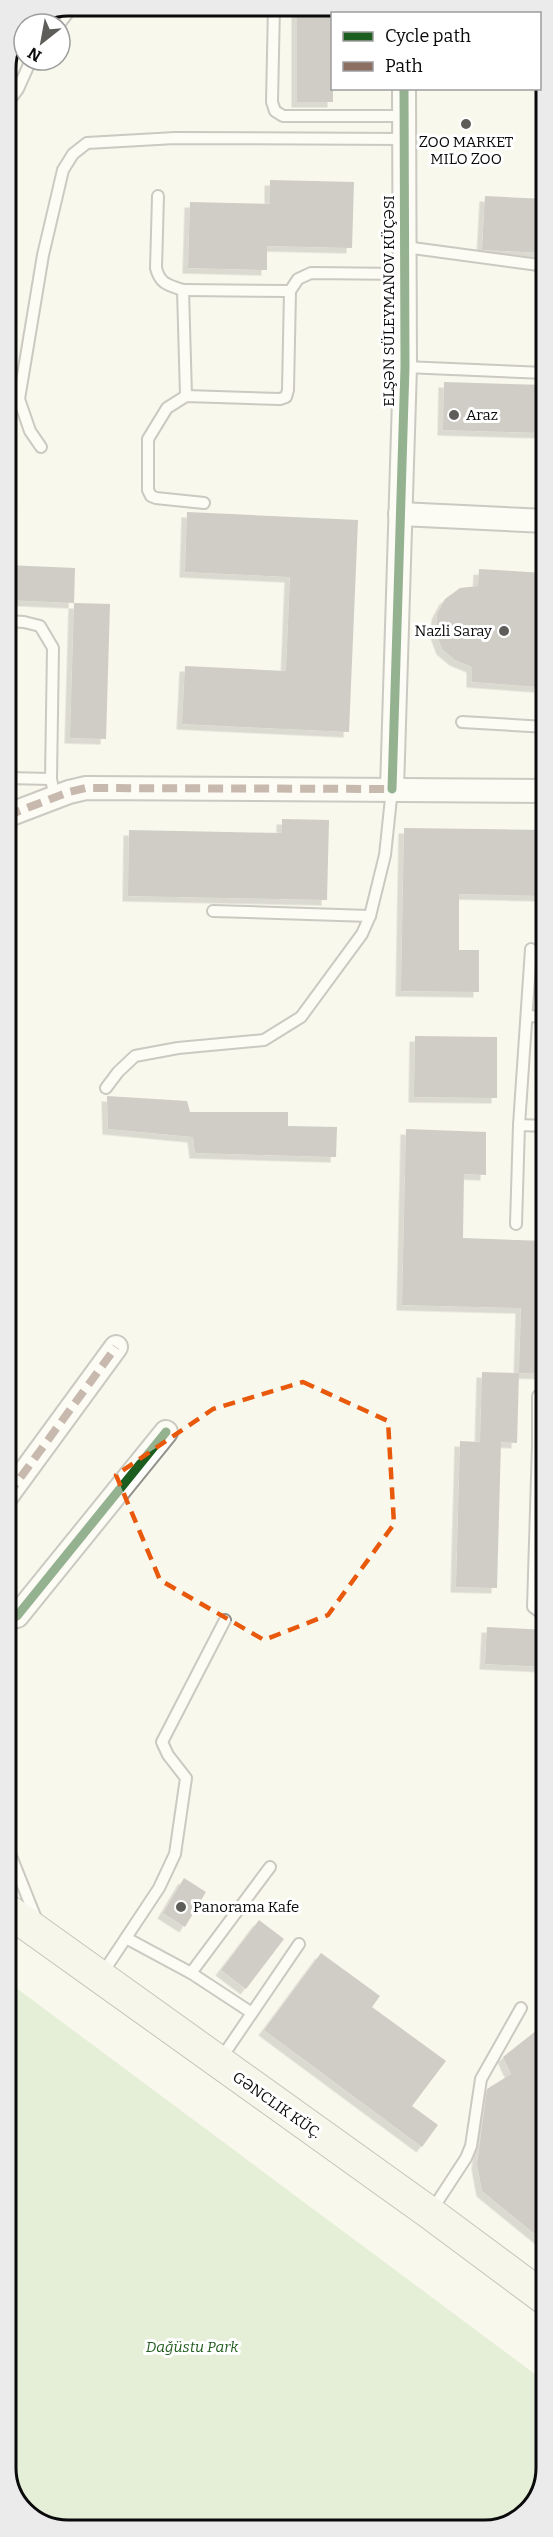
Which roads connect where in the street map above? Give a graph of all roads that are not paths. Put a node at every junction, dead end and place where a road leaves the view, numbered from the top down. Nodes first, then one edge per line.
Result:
1 (274, 16) edge
2 (26, 72) edge
3 (404, 90) edge
4 (16, 92) edge
5 (405, 116) junction
6 (405, 139) junction
7 (158, 196) dead end
8 (405, 247) junction
9 (536, 265) edge
10 (405, 274) junction
11 (183, 290) junction
12 (290, 291) junction
13 (405, 367) junction
14 (536, 373) edge
15 (186, 396) junction
16 (41, 447) dead end
17 (204, 503) dead end
18 (400, 514) junction
19 (536, 521) edge
20 (16, 622) edge
21 (462, 722) dead end
22 (536, 726) edge
23 (16, 780) edge
24 (53, 788) junction
25 (392, 789) junction
26 (536, 791) edge
27 (16, 810) edge
28 (213, 911) dead end
29 (370, 916) junction
30 (531, 949) dead end
31 (527, 1016) junction
32 (536, 1016) edge
33 (106, 1088) dead end
34 (519, 1125) junction
35 (536, 1126) edge
36 (516, 1224) dead end
37 (116, 1347) dead end
38 (166, 1432) dead end
39 (16, 1484) edge
40 (536, 1552) edge
41 (536, 1608) edge
42 (16, 1616) edge
43 (225, 1620) dead end
44 (270, 1867) dead end
45 (16, 1868) edge
46 (16, 1917) edge
47 (44, 1938) junction
48 (126, 1938) junction
49 (299, 1944) dead end
50 (191, 1973) junction
51 (100, 1977) junction
52 (521, 2008) dead end
53 (252, 2013) junction
54 (218, 2063) junction
55 (430, 2213) junction
56 (536, 2292) edge

1 - 5 lane
2 - 4 lane
3 - 5 street, ELŞƏN SÜLEYMANOV KÜÇƏSI
5 - 6 street, ELŞƏN SÜLEYMANOV KÜÇƏSI
6 - 8 street, ELŞƏN SÜLEYMANOV KÜÇƏSI
6 - 16 lane
7 - 11 lane
8 - 9 lane
8 - 10 street, ELŞƏN SÜLEYMANOV KÜÇƏSI
10 - 12 lane
10 - 13 street, ELŞƏN SÜLEYMANOV KÜÇƏSI
11 - 12 lane
11 - 15 lane
12 - 15 lane
13 - 14 lane
13 - 18 street, ELŞƏN SÜLEYMANOV KÜÇƏSI
15 - 17 lane
18 - 19 street
18 - 25 street, ELŞƏN SÜLEYMANOV KÜÇƏSI
20 - 24 lane
21 - 22 lane
23 - 24 lane
24 - 25 street
24 - 27 street
25 - 26 street
25 - 29 lane
28 - 29 lane
29 - 33 lane
30 - 31 lane
31 - 32 lane
31 - 34 lane
34 - 35 lane
34 - 36 lane
37 - 39 street
38 - 42 street
40 - 41 lane
43 - 48 lane
44 - 50 lane
45 - 47 lane
46 - 47 main road, GƏNCLIK KÜÇ.
47 - 51 main road, GƏNCLIK KÜÇ.
48 - 50 lane
48 - 51 lane
49 - 53 lane
50 - 53 lane
51 - 54 main road, GƏNCLIK KÜÇ.
52 - 55 lane
53 - 54 lane
54 - 55 main road, GƏNCLIK KÜÇ.
55 - 56 main road, GƏNCLIK KÜÇ.

